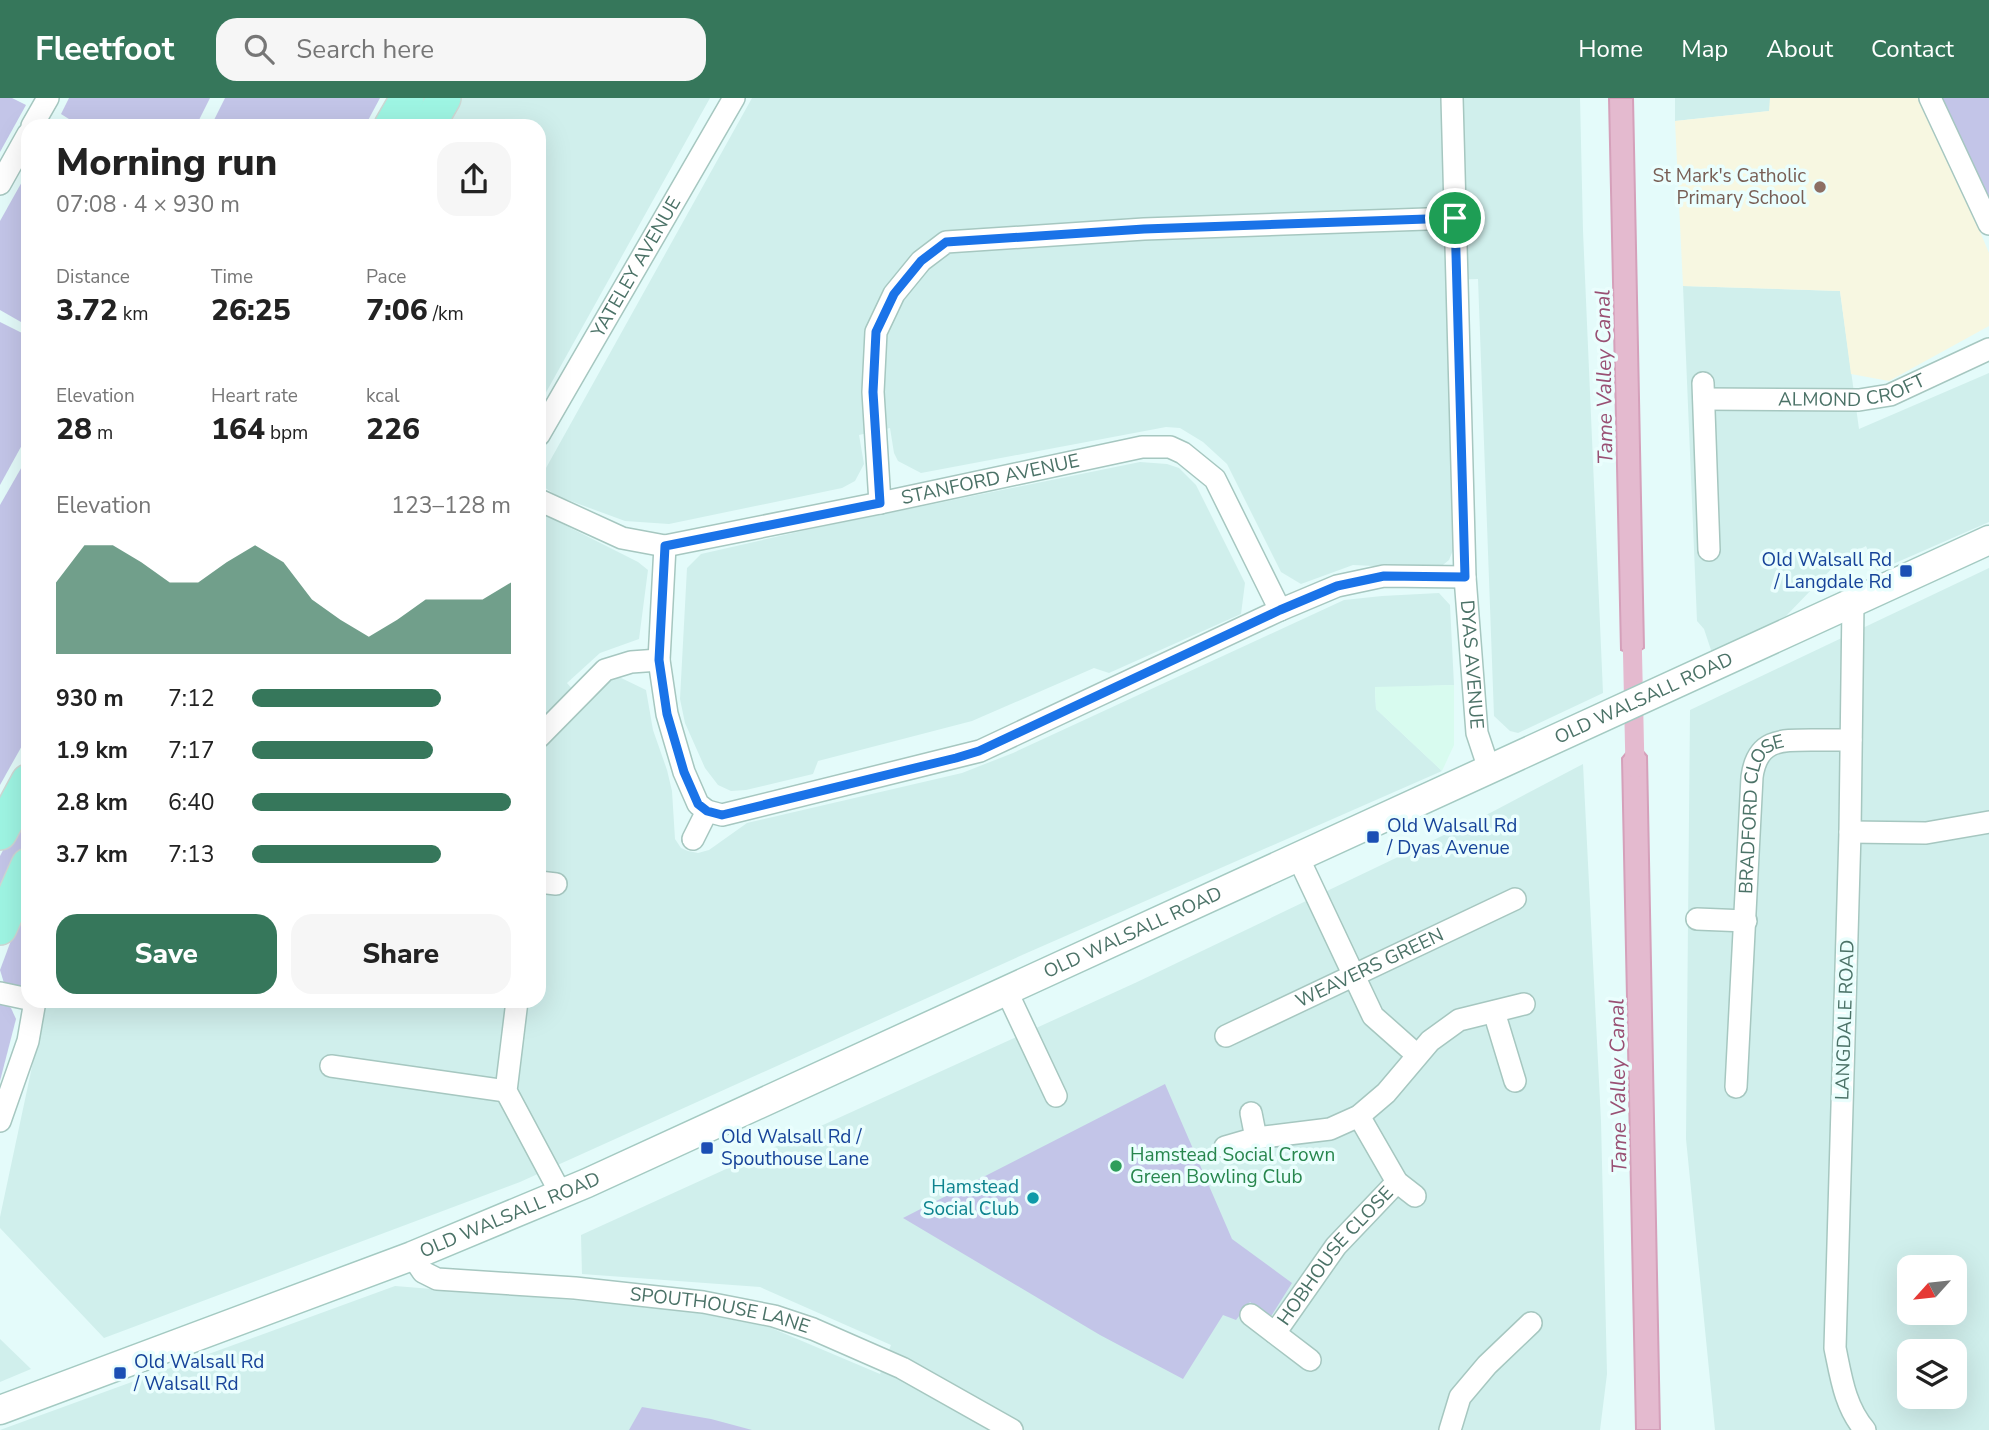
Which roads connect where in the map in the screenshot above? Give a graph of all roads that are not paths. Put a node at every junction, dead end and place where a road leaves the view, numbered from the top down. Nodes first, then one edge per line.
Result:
1 (48, 98) edge
2 (407, 98) edge
3 (444, 98) edge
4 (734, 98) edge
5 (1452, 98) edge
6 (1930, 98) edge
7 (36, 119) edge
8 (395, 119) edge
9 (432, 119) edge
10 (21, 146) edge
11 (0, 184) edge
12 (1455, 218) junction
13 (1989, 224) edge
14 (1989, 349) edge
15 (546, 424) edge
16 (546, 503) edge
17 (880, 503) junction
18 (1989, 540) edge
19 (665, 546) junction
20 (1709, 550) dead end
21 (1465, 577) junction
22 (1853, 603) junction
23 (1280, 610) junction
24 (659, 660) junction
25 (546, 730) edge
26 (1851, 740) junction
27 (1489, 769) junction
28 (21, 794) edge
29 (707, 811) junction
30 (1989, 822) edge
31 (1850, 832) junction
32 (0, 833) edge
33 (693, 839) dead end
34 (1298, 857) junction
35 (21, 881) edge
36 (1515, 899) dead end
37 (1697, 919) dead end
38 (1746, 921) junction
39 (0, 928) edge
40 (1354, 976) junction
41 (1007, 992) junction
42 (0, 993) edge
43 (21, 998) edge
44 (1524, 1004) dead end
45 (34, 1008) edge
46 (516, 1008) edge
47 (1494, 1012) junction
48 (1226, 1036) dead end
49 (1417, 1055) junction
50 (331, 1066) dead end
51 (1742, 1076) dead end
52 (1515, 1082) dead end
53 (506, 1091) junction
54 (1056, 1096) dead end
55 (1251, 1112) dead end
56 (1359, 1116) junction
57 (0, 1121) edge
58 (1256, 1138) junction
59 (1225, 1147) dead end
60 (1397, 1182) junction
61 (561, 1194) junction
62 (1415, 1196) dead end
63 (412, 1256) junction
64 (1251, 1315) dead end
65 (1531, 1323) dead end
66 (1275, 1333) junction
67 (1310, 1360) dead end
68 (0, 1410) edge
69 (1012, 1430) edge
70 (1450, 1430) edge
71 (1865, 1430) edge

1 - 7 street
2 - 8 highway
3 - 9 highway
4 - 15 street, YATELEY AVENUE
5 - 12 street, DYAS AVENUE
6 - 13 street
10 - 11 street
12 - 17 street
12 - 21 street, DYAS AVENUE
14 - 20 street, ALMOND CROFT
16 - 19 street, STANFORD AVENUE
17 - 19 street, STANFORD AVENUE
17 - 23 street, STANFORD AVENUE
18 - 22 main road, OLD WALSALL ROAD
19 - 24 street
21 - 23 street
21 - 27 street, DYAS AVENUE
22 - 26 street, LANGDALE ROAD
22 - 27 main road, OLD WALSALL ROAD
23 - 29 street
24 - 25 street
24 - 29 street
26 - 31 street, LANGDALE ROAD
26 - 38 street, BRADFORD CLOSE
27 - 34 main road, OLD WALSALL ROAD
28 - 32 highway
29 - 33 street
30 - 31 street
31 - 71 street, LANGDALE ROAD
34 - 40 street
34 - 41 main road, OLD WALSALL ROAD
35 - 39 highway
36 - 40 street, WEAVERS GREEN
37 - 38 street, BRADFORD CLOSE
38 - 51 street, BRADFORD CLOSE
40 - 48 street, WEAVERS GREEN
40 - 49 street
41 - 54 street
41 - 61 main road, OLD WALSALL ROAD
42 - 43 street
44 - 47 street
45 - 57 street
46 - 53 street
47 - 49 street
47 - 52 street
49 - 56 street
50 - 53 street
53 - 61 street
55 - 58 street
56 - 58 street
56 - 60 street, HOBHOUSE CLOSE
58 - 59 street
60 - 62 street, HOBHOUSE CLOSE
60 - 66 street, HOBHOUSE CLOSE
61 - 63 main road, OLD WALSALL ROAD
63 - 68 main road, OLD WALSALL ROAD
63 - 69 street, SPOUTHOUSE LANE
64 - 66 street, HOBHOUSE CLOSE
65 - 70 street
66 - 67 street, HOBHOUSE CLOSE

